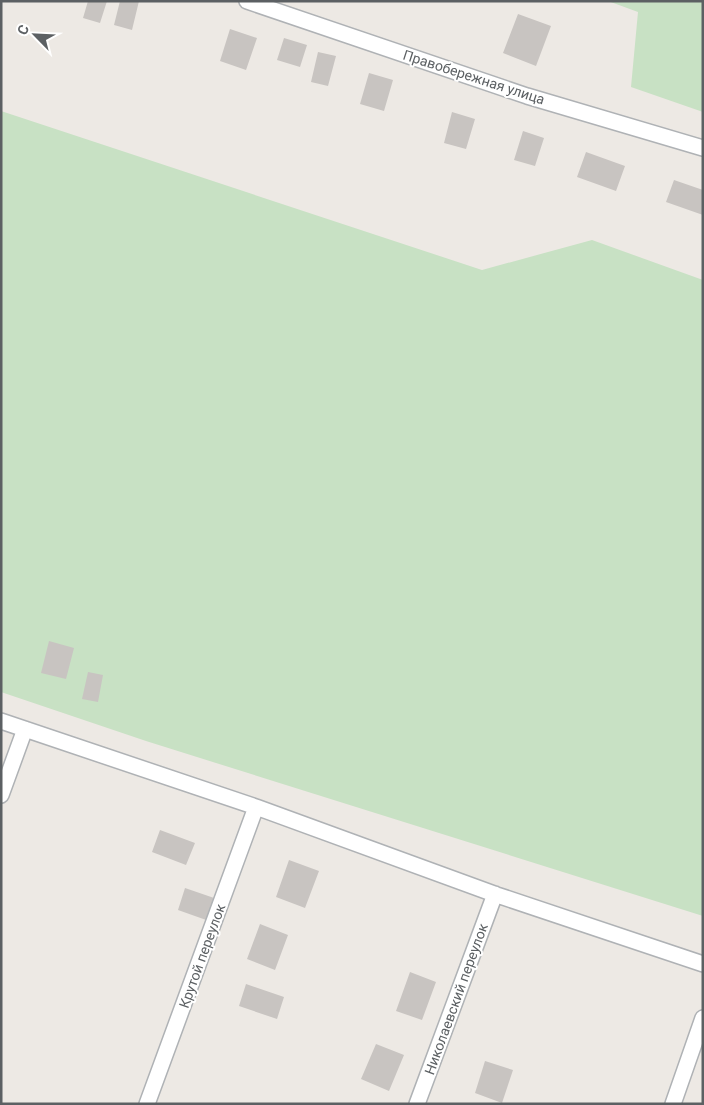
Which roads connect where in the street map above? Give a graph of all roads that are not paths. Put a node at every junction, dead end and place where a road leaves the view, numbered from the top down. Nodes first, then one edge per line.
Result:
1 (247, 1) edge
2 (703, 148) edge
3 (1, 721) edge
4 (25, 729) junction
5 (1, 795) edge
6 (256, 807) junction
7 (495, 894) junction
8 (703, 964) edge
9 (703, 1018) edge
10 (147, 1104) edge
11 (417, 1104) edge
12 (673, 1104) edge

1 - 2 street, Правобережная улица
3 - 4 street
4 - 5 street
4 - 6 street
6 - 7 street
6 - 10 street, Крутой переулок
7 - 8 street
7 - 11 street, Николаевский переулок
9 - 12 street

